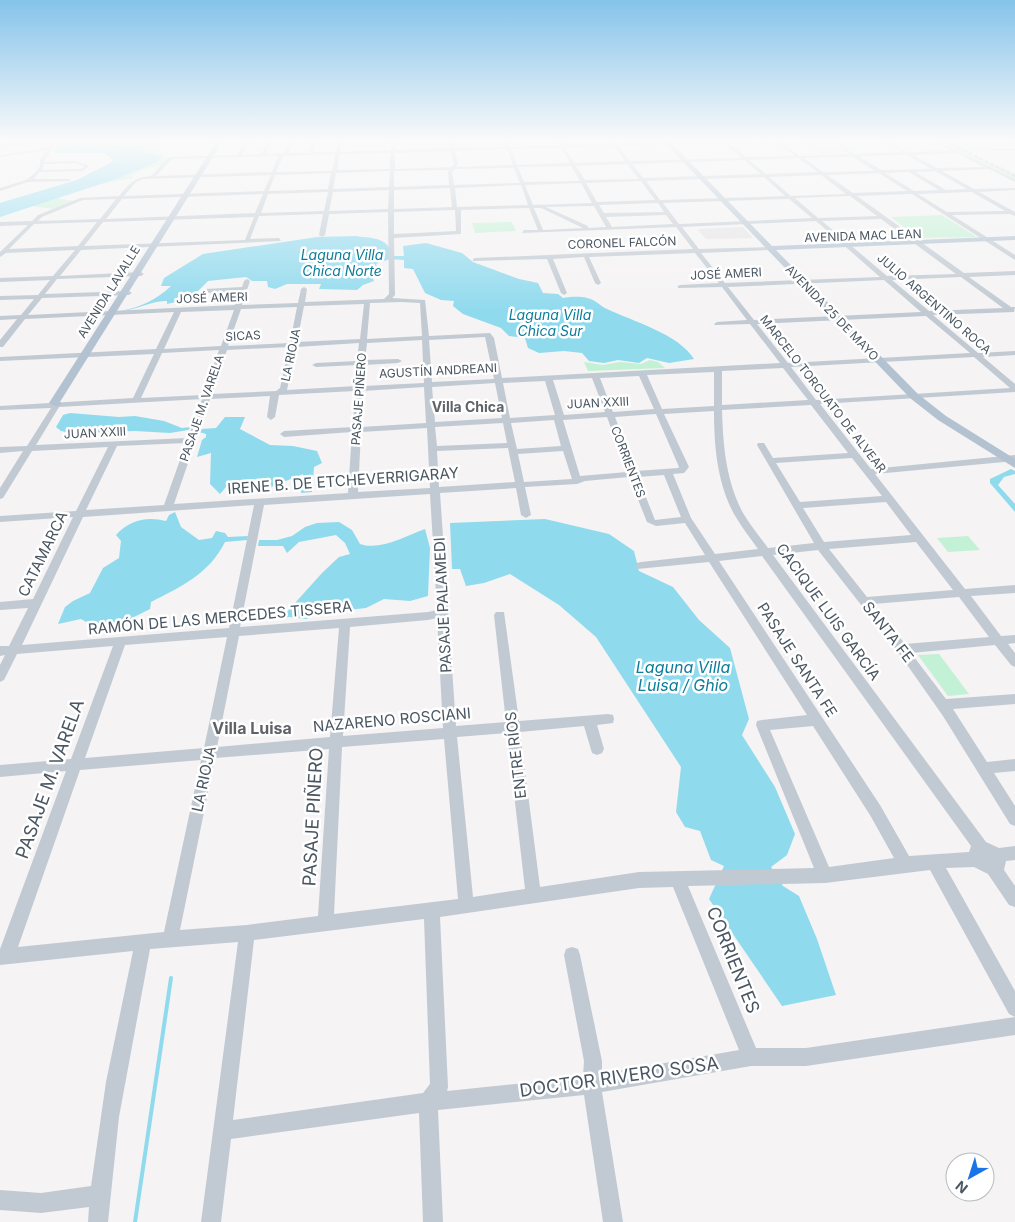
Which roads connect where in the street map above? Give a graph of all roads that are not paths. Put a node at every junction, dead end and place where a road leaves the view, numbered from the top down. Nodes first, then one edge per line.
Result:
1 (121, 198) joint
2 (187, 198) edge
3 (264, 198) edge
4 (328, 198) edge
5 (393, 198) edge
6 (456, 198) edge
7 (527, 198) edge
8 (593, 198) edge
9 (657, 198) edge
10 (757, 198) edge
11 (791, 198) edge
12 (856, 198) edge
13 (920, 198) edge
14 (989, 198) edge
15 (90, 199) joint
16 (726, 199) junction
17 (398, 202) dead end
18 (660, 202) junction
19 (596, 204) junction
20 (530, 206) junction
21 (540, 206) junction
22 (457, 208) junction
23 (398, 209) junction
24 (391, 210) junction
25 (325, 212) junction
26 (1014, 212) edge
27 (668, 213) junction
28 (946, 214) junction
29 (256, 215) junction
30 (603, 215) junction
31 (883, 217) junction
32 (174, 218) junction
33 (818, 219) junction
34 (102, 220) junction
35 (398, 220) dead end
36 (32, 222) junction
37 (747, 222) junction
38 (0, 224) edge
39 (678, 225) junction
40 (609, 227) junction
41 (398, 228) dead end
42 (590, 229) junction
43 (542, 231) junction
44 (524, 232) dead end
45 (322, 235) dead end
46 (395, 236) junction
47 (1015, 238) edge
48 (278, 240) dead end
49 (247, 241) junction
50 (988, 241) junction
51 (1015, 242) edge
52 (920, 243) junction
53 (157, 245) junction
54 (398, 245) dead end
55 (849, 246) junction
56 (80, 248) junction
57 (774, 249) junction
58 (699, 251) junction
59 (2, 253) edge
60 (586, 256) junction
61 (395, 258) junction
62 (550, 258) junction
63 (1015, 258) edge
64 (475, 260) dead end
65 (1015, 273) edge
66 (138, 275) junction
67 (963, 275) junction
68 (56, 278) junction
69 (886, 278) junction
70 (0, 280) edge
71 (806, 282) junction
72 (598, 283) dead end
73 (724, 286) junction
74 (680, 288) dead end
75 (304, 289) dead end
76 (205, 291) dead end
77 (126, 293) junction
78 (564, 293) dead end
79 (40, 296) junction
80 (0, 298) edge
81 (401, 300) junction
82 (385, 301) junction
83 (367, 302) junction
84 (424, 304) joint
85 (302, 306) junction
86 (238, 308) junction
87 (1013, 310) edge
88 (178, 311) junction
89 (114, 313) junction
90 (927, 313) junction
91 (23, 317) junction
92 (840, 317) junction
93 (0, 318) edge
94 (751, 321) junction
95 (717, 324) dead end
96 (426, 338) junction
97 (363, 341) junction
98 (294, 344) junction
99 (0, 346) edge
100 (223, 348) junction
101 (160, 352) junction
102 (1015, 352) edge
103 (88, 355) junction
104 (976, 355) junction
105 (0, 359) edge
106 (881, 359) junction
107 (398, 361) dead end
108 (361, 362) junction
109 (316, 365) dead end
110 (785, 366) junction
111 (718, 369) junction
112 (642, 373) junction
113 (595, 375) junction
114 (548, 378) junction
115 (498, 380) junction
116 (429, 384) junction
117 (360, 388) junction
118 (1015, 389) edge
119 (280, 392) junction
120 (208, 396) junction
121 (918, 396) junction
122 (136, 400) junction
123 (814, 403) junction
124 (57, 404) junction
125 (0, 408) edge
126 (719, 409) junction
127 (659, 412) junction
128 (610, 414) junction
129 (271, 417) dead end
130 (559, 417) junction
131 (507, 421) junction
132 (432, 426) junction
133 (356, 430) junction
134 (284, 434) dead end
135 (191, 440) junction
136 (114, 444) junction
137 (761, 446) dead end
138 (31, 448) junction
139 (514, 448) junction
140 (567, 448) junction
141 (0, 450) edge
142 (433, 450) junction
143 (854, 455) junction
144 (1013, 460) edge
145 (770, 461) junction
146 (667, 472) junction
147 (867, 472) junction
148 (633, 474) junction
149 (577, 481) junction
150 (520, 485) junction
151 (436, 490) junction
152 (353, 495) junction
153 (0, 496) edge
154 (888, 499) junction
155 (260, 502) junction
156 (796, 505) junction
157 (168, 508) junction
158 (80, 514) junction
159 (526, 515) dead end
160 (0, 519) edge
161 (687, 520) junction
162 (918, 538) junction
163 (821, 546) junction
164 (765, 552) junction
165 (713, 559) junction
166 (641, 566) dead end
167 (1015, 589) edge
168 (962, 594) junction
169 (863, 601) junction
170 (35, 603) junction
171 (0, 606) edge
172 (443, 612) junction
173 (500, 615) dead end
174 (345, 623) junction
175 (233, 633) junction
176 (1015, 639) edge
177 (998, 640) junction
178 (120, 642) junction
179 (902, 649) junction
180 (13, 650) junction
181 (0, 651) edge
182 (1015, 662) edge
183 (0, 676) edge
184 (1015, 699) edge
185 (942, 704) junction
186 (608, 719) dead end
187 (816, 720) junction
188 (589, 721) junction
189 (512, 726) junction
190 (450, 731) junction
191 (336, 741) junction
192 (597, 749) dead end
193 (210, 753) junction
194 (1015, 764) edge
195 (75, 765) junction
196 (982, 768) junction
197 (0, 772) edge
198 (1015, 819) edge
199 (980, 853) junction
200 (1015, 853) edge
201 (995, 862) junction
202 (935, 863) junction
203 (904, 864) junction
204 (825, 875) junction
205 (677, 878) junction
206 (533, 895) junction
207 (1015, 899) edge
208 (466, 906) junction
209 (432, 910) junction
210 (326, 922) junction
211 (247, 933) junction
212 (170, 939) junction
213 (143, 942) junction
214 (572, 955) dead end
215 (3, 957) edge
216 (1015, 1008) edge
217 (1015, 1026) edge
218 (751, 1057) junction
219 (592, 1084) junction
220 (428, 1102) junction
221 (223, 1131) junction
222 (100, 1195) junction
223 (0, 1200) edge
224 (98, 1222) edge
225 (211, 1222) edge
226 (433, 1222) edge
227 (613, 1222) edge

1 - 15 street
1 - 34 street
2 - 32 main road, AVENIDA LAVALLE
3 - 29 street
4 - 25 street
5 - 24 street
6 - 22 street
7 - 20 street
8 - 19 street
9 - 18 street, MARCELO TORCUATO DE ALVEAR
10 - 16 street
11 - 33 street, JULIO ARGENTINO ROCA
12 - 31 street
13 - 28 street
14 - 26 street
15 - 36 street
16 - 18 street
16 - 37 main road, AVENIDA 25 DE MAYO
17 - 23 street
18 - 19 street
18 - 27 street, MARCELO TORCUATO DE ALVEAR
19 - 21 street
19 - 30 street
20 - 21 street
20 - 22 street
20 - 43 street
21 - 42 street
22 - 23 street
22 - 46 street
23 - 24 street
23 - 35 street
24 - 25 street
24 - 46 street
25 - 29 street
25 - 45 street
26 - 28 street
27 - 30 street
27 - 39 street, MARCELO TORCUATO DE ALVEAR
28 - 50 street
29 - 32 street
29 - 49 street
30 - 40 street
31 - 33 street
31 - 52 street
32 - 34 street
32 - 53 main road, AVENIDA LAVALLE
33 - 37 street
33 - 55 street, JULIO ARGENTINO ROCA
34 - 36 street
34 - 56 street
36 - 38 street
36 - 59 street
37 - 39 street
37 - 57 main road, AVENIDA 25 DE MAYO
39 - 40 street
39 - 58 street, MARCELO TORCUATO DE ALVEAR
40 - 42 street
41 - 46 street
42 - 43 street
43 - 44 street
46 - 54 street
46 - 61 street
47 - 50 main road, AVENIDA MAC LEAN
48 - 49 street
49 - 53 street
50 - 51 main road, AVENIDA MAC LEAN
50 - 52 main road, AVENIDA MAC LEAN
50 - 63 street
52 - 55 main road, AVENIDA MAC LEAN
52 - 67 street
53 - 56 street
53 - 66 main road, AVENIDA LAVALLE
55 - 57 main road, AVENIDA MAC LEAN
55 - 69 street, JULIO ARGENTINO ROCA
56 - 59 street
56 - 68 street
57 - 58 street, CORONEL FALCÓN
57 - 71 main road, AVENIDA 25 DE MAYO
58 - 60 street, CORONEL FALCÓN
58 - 73 street, MARCELO TORCUATO DE ALVEAR
60 - 62 street, CORONEL FALCÓN
60 - 72 street
61 - 81 street
61 - 82 street
62 - 64 street, CORONEL FALCÓN
62 - 78 street
65 - 67 street, JOSÉ AMERI
66 - 68 street
66 - 77 main road, AVENIDA LAVALLE
67 - 69 street, JOSÉ AMERI
67 - 87 street
68 - 70 street
68 - 79 street
69 - 71 street, JOSÉ AMERI
69 - 90 street, JULIO ARGENTINO ROCA
71 - 73 street, JOSÉ AMERI
71 - 92 main road, AVENIDA 25 DE MAYO
73 - 74 street, JOSÉ AMERI
73 - 94 street, MARCELO TORCUATO DE ALVEAR
75 - 85 street, LA RIOJA
76 - 86 street, PASAJE M. VARELA
77 - 79 street
77 - 89 main road, AVENIDA LAVALLE
79 - 80 street
79 - 91 street
81 - 82 street, JOSÉ AMERI
81 - 84 street, JOSÉ AMERI
82 - 83 street, JOSÉ AMERI
83 - 85 street, JOSÉ AMERI
83 - 97 street, PASAJE PIÑERO
84 - 96 street, PASAJE PALAMEDI
85 - 86 street, JOSÉ AMERI
85 - 98 street, LA RIOJA
86 - 88 street, JOSÉ AMERI
86 - 100 street, PASAJE M. VARELA
87 - 90 street
88 - 89 street, JOSÉ AMERI
88 - 101 street
89 - 91 street, JOSÉ AMERI
89 - 103 main road, AVENIDA LAVALLE
90 - 92 street
90 - 104 street, JULIO ARGENTINO ROCA
91 - 93 street, JOSÉ AMERI
91 - 99 street
92 - 94 street
92 - 106 main road, AVENIDA 25 DE MAYO
94 - 95 street
94 - 110 street, MARCELO TORCUATO DE ALVEAR
96 - 97 street, SICAS
96 - 115 street, SICAS
96 - 116 street, PASAJE PALAMEDI
97 - 98 street, SICAS
97 - 108 street, PASAJE PIÑERO
98 - 100 street, SICAS
98 - 119 street, LA RIOJA
100 - 101 street, SICAS
100 - 120 street, PASAJE M. VARELA
101 - 103 street, SICAS
101 - 122 street
102 - 104 street, AGUSTÍN ANDREANI
103 - 105 street, SICAS
103 - 124 main road, AVENIDA LAVALLE
104 - 106 street, AGUSTÍN ANDREANI
104 - 118 street, JULIO ARGENTINO ROCA
106 - 110 street, AGUSTÍN ANDREANI
106 - 121 main road, AVENIDA 25 DE MAYO
107 - 108 street
108 - 109 street
108 - 117 street, PASAJE PIÑERO
110 - 111 street, AGUSTÍN ANDREANI
110 - 123 street, MARCELO TORCUATO DE ALVEAR
111 - 112 street, AGUSTÍN ANDREANI
111 - 126 street, CACIQUE LUIS GARCÍA
112 - 113 street, AGUSTÍN ANDREANI
112 - 127 street
113 - 114 street, AGUSTÍN ANDREANI
113 - 128 street, CORRIENTES
114 - 115 street, AGUSTÍN ANDREANI
114 - 130 street
115 - 116 street, AGUSTÍN ANDREANI
115 - 131 street
116 - 117 street, AGUSTÍN ANDREANI
116 - 132 street, PASAJE PALAMEDI
117 - 119 street, AGUSTÍN ANDREANI
117 - 133 street, PASAJE PIÑERO
118 - 121 street, JUAN XXIII
119 - 120 street, AGUSTÍN ANDREANI
119 - 129 street, LA RIOJA
120 - 122 street, AGUSTÍN ANDREANI
120 - 135 street, PASAJE M. VARELA
121 - 123 street, JUAN XXIII
121 - 144 main road, AVENIDA 25 DE MAYO
122 - 124 street, AGUSTÍN ANDREANI
123 - 126 street, JUAN XXIII
123 - 143 street, MARCELO TORCUATO DE ALVEAR
124 - 125 street, AGUSTÍN ANDREANI
124 - 138 street, AVENIDA LAVALLE
126 - 127 street, JUAN XXIII
126 - 164 street, CACIQUE LUIS GARCÍA
127 - 128 street, JUAN XXIII
127 - 146 street, IRENE B. DE ETCHEVERRIGARAY
128 - 130 street, JUAN XXIII
128 - 148 street, CORRIENTES
130 - 131 street, JUAN XXIII
130 - 140 street
131 - 132 street, JUAN XXIII
131 - 139 street
132 - 133 street, JUAN XXIII
132 - 142 street, PASAJE PALAMEDI
133 - 134 street, JUAN XXIII
133 - 152 street, PASAJE PIÑERO
135 - 136 street, JUAN XXIII
135 - 157 street, PASAJE M. VARELA
136 - 138 street, JUAN XXIII
136 - 158 street, CATAMARCA
137 - 145 street, SANTA FE
138 - 141 street, JUAN XXIII
138 - 153 street, AVENIDA LAVALLE
139 - 140 street
139 - 142 street
139 - 150 street
140 - 149 street
142 - 151 street, PASAJE PALAMEDI
143 - 145 street
143 - 147 street, MARCELO TORCUATO DE ALVEAR
144 - 147 street
145 - 156 street, SANTA FE
146 - 148 street, IRENE B. DE ETCHEVERRIGARAY
146 - 161 street, PASAJE SANTA FE
147 - 154 street, MARCELO TORCUATO DE ALVEAR
148 - 149 street, IRENE B. DE ETCHEVERRIGARAY
148 - 161 street, CORRIENTES
149 - 150 street, IRENE B. DE ETCHEVERRIGARAY
150 - 151 street, IRENE B. DE ETCHEVERRIGARAY
150 - 159 street
151 - 152 street, IRENE B. DE ETCHEVERRIGARAY
151 - 172 street, PASAJE PALAMEDI
152 - 155 street, IRENE B. DE ETCHEVERRIGARAY
154 - 156 street
154 - 162 street, MARCELO TORCUATO DE ALVEAR
155 - 157 street, IRENE B. DE ETCHEVERRIGARAY
155 - 175 street, LA RIOJA
156 - 163 street, SANTA FE
157 - 158 street, IRENE B. DE ETCHEVERRIGARAY
158 - 160 street, IRENE B. DE ETCHEVERRIGARAY
158 - 170 street, CATAMARCA
161 - 165 street, PASAJE SANTA FE
162 - 163 street
162 - 168 street, MARCELO TORCUATO DE ALVEAR
163 - 164 street
163 - 169 street, SANTA FE
164 - 165 street
164 - 199 street, CACIQUE LUIS GARCÍA
165 - 166 street
165 - 187 street, PASAJE SANTA FE
167 - 168 street
168 - 169 street
168 - 177 street, MARCELO TORCUATO DE ALVEAR
169 - 179 street, SANTA FE
170 - 171 street
170 - 180 street, CATAMARCA
172 - 174 street, RAMÓN DE LAS MERCEDES TISSERA
172 - 190 street, PASAJE PALAMEDI
173 - 189 street, ENTRE RÍOS
174 - 175 street, RAMÓN DE LAS MERCEDES TISSERA
174 - 191 street, PASAJE PIÑERO
175 - 178 street, RAMÓN DE LAS MERCEDES TISSERA
175 - 193 street, LA RIOJA
176 - 177 street
177 - 179 street
177 - 182 street, MARCELO TORCUATO DE ALVEAR
178 - 180 street, RAMÓN DE LAS MERCEDES TISSERA
178 - 195 street, PASAJE M. VARELA
179 - 185 street, SANTA FE
180 - 181 street, RAMÓN DE LAS MERCEDES TISSERA
180 - 183 street, CATAMARCA
184 - 185 street
185 - 196 street, SANTA FE
186 - 188 street, NAZARENO ROSCIANI
187 - 203 street, PASAJE SANTA FE
187 - 204 street
188 - 189 street, NAZARENO ROSCIANI
188 - 192 street
189 - 190 street, NAZARENO ROSCIANI
189 - 206 street, ENTRE RÍOS
190 - 191 street, NAZARENO ROSCIANI
190 - 208 street, PASAJE PALAMEDI
191 - 193 street, NAZARENO ROSCIANI
191 - 210 street, PASAJE PIÑERO
193 - 195 street, NAZARENO ROSCIANI
193 - 212 street, LA RIOJA
194 - 196 street
195 - 197 street, NAZARENO ROSCIANI
195 - 215 street, PASAJE M. VARELA
196 - 198 street, SANTA FE
199 - 201 street
199 - 202 street
200 - 201 street
201 - 207 street
202 - 203 street
202 - 216 street
203 - 204 street
204 - 205 street
205 - 206 street
205 - 218 street, CORRIENTES
206 - 208 street
208 - 209 street
209 - 210 street
209 - 220 street
210 - 211 street
211 - 212 street
211 - 221 street
212 - 213 street
213 - 215 street
213 - 222 street
214 - 219 street
217 - 218 street, DOCTOR RIVERO SOSA
218 - 219 street, DOCTOR RIVERO SOSA
219 - 220 street, DOCTOR RIVERO SOSA
219 - 227 street
220 - 221 street, DOCTOR RIVERO SOSA
220 - 226 street
221 - 225 street
222 - 223 street
222 - 224 street

